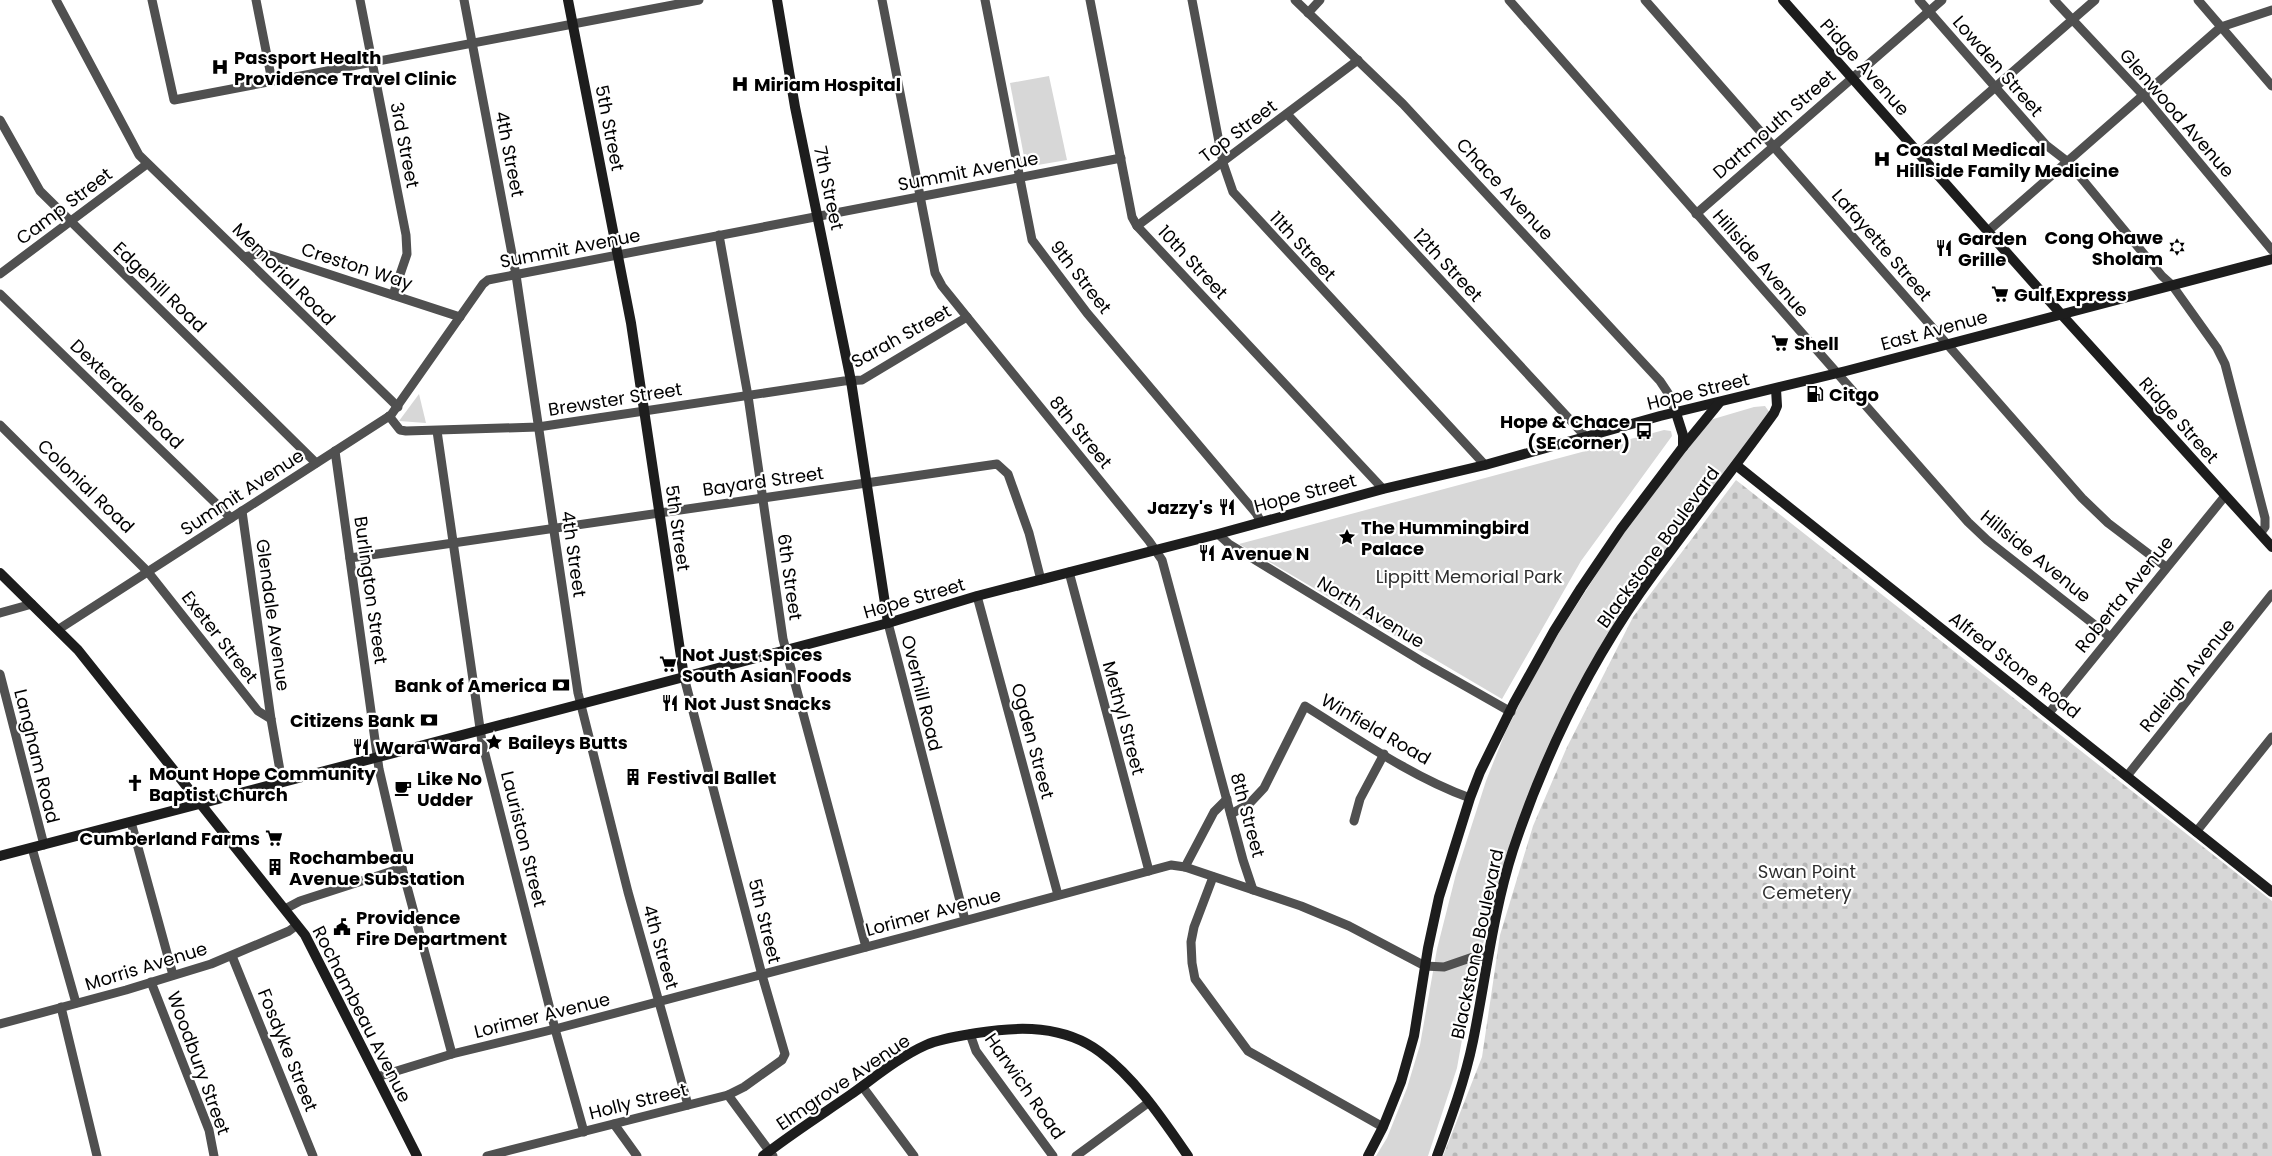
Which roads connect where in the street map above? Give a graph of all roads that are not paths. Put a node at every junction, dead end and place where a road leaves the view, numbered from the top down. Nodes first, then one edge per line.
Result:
1 (56, 0) edge
2 (152, 0) edge
3 (256, 0) edge
4 (360, 0) edge
5 (464, 0) edge
6 (568, 0) edge
7 (699, 0) edge
8 (777, 0) edge
9 (882, 0) edge
10 (985, 0) edge
11 (1090, 0) edge
12 (1192, 0) edge
13 (1295, 0) edge
14 (1320, 0) edge
15 (1509, 0) edge
16 (1645, 0) edge
17 (1784, 0) edge
18 (1919, 0) edge
19 (1942, 0) edge
20 (2054, 0) edge
21 (2095, 0) edge
22 (2198, 0) edge
23 (674, 2) edge
24 (2272, 10) edge
25 (1929, 11) junction
26 (1308, 12) junction
27 (2072, 20) junction
28 (572, 25) junction
29 (2221, 27) junction
30 (472, 42) junction
31 (1358, 60) junction
32 (372, 63) junction
33 (1853, 77) junction
34 (272, 81) junction
35 (2272, 86) edge
36 (1996, 88) junction
37 (2143, 95) junction
38 (1287, 114) junction
39 (0, 120) edge
40 (1774, 146) junction
41 (1920, 153) junction
42 (1121, 158) junction
43 (2068, 162) junction
44 (1223, 163) junction
45 (148, 164) junction
46 (1020, 177) junction
47 (920, 198) junction
48 (1696, 214) junction
49 (819, 216) junction
50 (70, 222) junction
51 (1137, 226) junction
52 (1988, 231) junction
53 (719, 235) junction
54 (2272, 250) edge
55 (618, 255) junction
56 (244, 257) junction
57 (2272, 259) edge
58 (0, 274) edge
59 (516, 275) junction
60 (2172, 285) junction
61 (0, 294) edge
62 (393, 295) junction
63 (2061, 314) junction
64 (460, 317) junction
65 (967, 317) junction
66 (1947, 344) junction
67 (1837, 374) junction
68 (851, 381) junction
69 (1776, 389) junction
70 (748, 396) junction
71 (1719, 403) junction
72 (398, 407) junction
73 (645, 410) junction
74 (1676, 412) junction
75 (389, 416) junction
76 (0, 425) edge
77 (538, 427) junction
78 (437, 431) junction
79 (1586, 437) junction
80 (1683, 447) junction
81 (335, 451) junction
82 (316, 463) junction
83 (1485, 465) junction
84 (1736, 465) junction
85 (866, 482) junction
86 (1383, 489) junction
87 (2225, 496) junction
88 (762, 498) junction
89 (242, 511) junction
90 (660, 513) junction
91 (231, 518) junction
92 (1262, 522) junction
93 (554, 528) junction
94 (1218, 534) junction
95 (2260, 534) junction
96 (454, 542) junction
97 (2272, 547) edge
98 (1155, 551) junction
99 (350, 558) junction
100 (2166, 567) junction
101 (0, 572) edge
102 (148, 572) junction
103 (1069, 572) junction
104 (1041, 580) junction
105 (2272, 594) edge
106 (977, 596) junction
107 (32, 604) junction
108 (0, 612) edge
109 (888, 623) junction
110 (59, 629) junction
111 (2110, 637) junction
112 (786, 650) junction
113 (0, 674) edge
114 (684, 677) junction
115 (582, 704) junction
116 (1511, 712) junction
117 (2049, 713) junction
118 (271, 719) junction
119 (480, 731) junction
120 (2272, 737) edge
121 (1384, 754) junction
122 (378, 757) junction
123 (2127, 776) junction
124 (282, 782) junction
125 (1470, 798) junction
126 (1227, 799) junction
127 (199, 804) junction
128 (1231, 814) junction
129 (1354, 821) dead end
130 (131, 822) junction
131 (2196, 832) junction
132 (44, 845) junction
133 (32, 848) junction
134 (0, 856) edge
135 (1185, 867) junction
136 (402, 868) junction
137 (1149, 871) junction
138 (1213, 877) junction
139 (2270, 887) edge
140 (1253, 890) junction
141 (1058, 895) junction
142 (285, 908) junction
143 (965, 920) junction
144 (297, 925) junction
145 (866, 947) junction
146 (232, 956) junction
147 (1487, 956) junction
148 (1425, 966) junction
149 (172, 975) junction
150 (762, 975) junction
151 (151, 982) junction
152 (660, 1001) junction
153 (76, 1004) junction
154 (61, 1007) junction
155 (0, 1024) edge
156 (555, 1029) junction
157 (970, 1034) junction
158 (452, 1054) junction
159 (785, 1054) joint
160 (377, 1077) junction
161 (862, 1086) junction
162 (728, 1095) junction
163 (1148, 1103) junction
164 (688, 1105) junction
165 (614, 1124) junction
166 (1383, 1128) junction
167 (584, 1132) junction
168 (768, 1154) edge
169 (98, 1156) edge
170 (214, 1156) edge
171 (313, 1156) edge
172 (417, 1156) edge
173 (487, 1156) edge
174 (637, 1156) edge
175 (914, 1156) edge
176 (1054, 1156) edge
177 (1076, 1156) edge
178 (1188, 1156) edge
179 (1368, 1156) edge
180 (1437, 1156) edge

1 - 45 street, Memorial Road
2 - 34 street
3 - 34 street
4 - 32 street, 3rd Street
5 - 30 street, 4th Street
6 - 28 main road, 5th Street
7 - 23 street
8 - 49 main road, 7th Street
9 - 47 street, 8th Street
10 - 46 street, 9th Street
11 - 42 street, 10th Street
12 - 44 street, 11th Street
13 - 26 street, Chace Avenue
14 - 26 street
15 - 48 street, Hillside Avenue
16 - 40 street, Lafayette Street
17 - 33 main road, Pidge Avenue
18 - 25 street, Lowden Street
19 - 25 street, Dartmouth Street
20 - 27 street, Glenwood Avenue
21 - 27 street
22 - 29 street
23 - 28 street
24 - 29 street
25 - 33 street, Dartmouth Street
25 - 36 street, Lowden Street
26 - 31 street, Chace Avenue
27 - 36 street
27 - 37 street, Glenwood Avenue
28 - 30 street
28 - 55 main road, 5th Street
29 - 35 street
29 - 37 street
30 - 32 street
30 - 59 street, 4th Street
31 - 38 street, Top Street
31 - 74 street, Chace Avenue
32 - 34 street
32 - 62 street, 3rd Street
33 - 40 street, Dartmouth Street
33 - 41 main road, Pidge Avenue
36 - 41 street
36 - 43 street, Lowden Street
37 - 43 street
37 - 54 street, Glenwood Avenue
38 - 44 street, Top Street
38 - 79 street, 12th Street
39 - 50 street, Edgehill Road
40 - 48 street, Dartmouth Street
40 - 66 street, Lafayette Street
41 - 52 main road, Pidge Avenue
42 - 46 street, Summit Avenue
42 - 51 street, 10th Street
43 - 52 street
43 - 60 street, Lowden Street
44 - 51 street, Top Street
44 - 83 street, 11th Street
45 - 50 street, Camp Street
45 - 56 street, Memorial Road
46 - 47 street, Summit Avenue
46 - 92 street, 9th Street
47 - 49 street, Summit Avenue
47 - 65 street, 8th Street
48 - 67 street, Hillside Avenue
49 - 53 street, Summit Avenue
49 - 68 main road, 7th Street
50 - 58 street, Camp Street
50 - 82 street, Edgehill Road
51 - 86 street, 10th Street
52 - 63 main road, Pidge Avenue
53 - 55 street, Summit Avenue
53 - 70 street, 6th Street
55 - 59 street, Summit Avenue
55 - 73 main road, 5th Street
56 - 62 street, Creston Way
56 - 72 street, Memorial Road
57 - 60 main road, East Avenue
59 - 64 street, Summit Avenue
59 - 77 street, 4th Street
60 - 63 main road, East Avenue
60 - 95 street, Lowden Street
61 - 91 street, Dexterdale Road
62 - 64 street, Creston Way
63 - 66 main road, East Avenue
63 - 87 main road, Ridge Street
64 - 72 street, Summit Avenue
65 - 68 street, Sarah Street
65 - 98 street, 8th Street
66 - 67 main road, East Avenue
66 - 100 street, Lafayette Street
67 - 69 main road, Hope Street
67 - 111 street, Hillside Avenue
68 - 70 street, Brewster Street
68 - 85 main road, Overhill Road
69 - 71 main road, Hope Street
69 - 84 main road, Blackstone Boulevard
70 - 73 street, Brewster Street
70 - 88 street, 6th Street
71 - 74 main road, Hope Street
71 - 80 main road
72 - 75 street, Summit Avenue
73 - 77 street, Brewster Street
73 - 90 main road, 5th Street
74 - 79 main road, Hope Street
74 - 80 main road
75 - 78 street, Brewster Street
75 - 81 street, Summit Avenue
76 - 102 street, Colonial Road
77 - 78 street, Brewster Street
77 - 93 street, 4th Street
78 - 96 street, Lauriston Street
79 - 83 main road, Hope Street
80 - 116 main road
81 - 82 street, Summit Avenue
81 - 99 street, Burlington Street
82 - 89 street, Summit Avenue
83 - 86 main road, Hope Street
84 - 117 main road, Alfred Stone Road
84 - 147 main road, Blackstone Boulevard
85 - 88 street, Bayard Street
85 - 104 street, Bayard Street
85 - 109 main road, Overhill Road
86 - 92 main road, Hope Street
87 - 95 main road, Ridge Street
87 - 100 street, Roberta Avenue
88 - 90 street, Bayard Street
88 - 112 street, 6th Street
89 - 91 street, Summit Avenue
89 - 118 street, Glendale Avenue
90 - 93 street, Bayard Street
90 - 114 main road, 5th Street
91 - 102 street, Summit Avenue
92 - 94 main road, Hope Street
93 - 96 street, Bayard Street
93 - 115 street, 4th Street
94 - 98 main road, Hope Street
94 - 116 street, North Avenue
95 - 97 main road, Ridge Street
96 - 99 street, Bayard Street
96 - 119 street, Lauriston Street
98 - 103 main road, Hope Street
98 - 126 street, 8th Street
99 - 122 street, Burlington Street
100 - 111 street, Roberta Avenue
101 - 107 main road, Rochambeau Avenue
102 - 110 street, Summit Avenue
102 - 118 street, Exeter Street
103 - 104 main road, Hope Street
103 - 137 street, Methyl Street
104 - 106 main road, Hope Street
105 - 123 street, Raleigh Avenue
106 - 109 main road, Hope Street
106 - 141 street, Ogden Street
107 - 108 street
107 - 110 main road, Rochambeau Avenue
109 - 112 main road, Hope Street
109 - 143 street, Overhill Road
110 - 127 main road, Rochambeau Avenue
111 - 117 street, Roberta Avenue
112 - 114 main road, Hope Street
112 - 145 street, 6th Street
113 - 132 street, Langham Road
114 - 115 main road, Hope Street
114 - 150 street, 5th Street
115 - 119 main road, Hope Street
115 - 152 street, 4th Street
116 - 125 main road
117 - 123 main road, Alfred Stone Road
118 - 124 street, Glendale Avenue
119 - 122 main road, Hope Street
119 - 156 street, Lauriston Street
120 - 131 street
121 - 125 street, Winfield Road
121 - 128 street, Winfield Road
121 - 129 street
122 - 124 main road, Hope Street
122 - 136 street, Burlington Street
123 - 131 main road, Alfred Stone Road
124 - 127 main road, Hope Street
125 - 148 main road
126 - 128 street, 8th Street
126 - 135 street
127 - 130 main road, Hope Street
127 - 142 main road, Rochambeau Avenue
128 - 140 street, 8th Street
130 - 132 main road, Hope Street
130 - 149 street
131 - 139 main road, Alfred Stone Road
132 - 133 main road, Hope Street
133 - 134 main road, Hope Street
133 - 153 street
135 - 137 street, Lorimer Avenue
135 - 138 street, Lorimer Avenue
136 - 142 street
136 - 158 street, Burlington Street
137 - 141 street, Lorimer Avenue
138 - 140 street, Lorimer Avenue
138 - 166 street
140 - 148 street, Lorimer Avenue
141 - 143 street, Lorimer Avenue
142 - 144 main road, Rochambeau Avenue
143 - 145 street, Lorimer Avenue
144 - 146 street, Morris Avenue
144 - 160 main road, Rochambeau Avenue
145 - 150 street, Lorimer Avenue
146 - 149 street, Morris Avenue
146 - 171 street, Fosdyke Street
147 - 148 street
147 - 180 main road, Blackstone Boulevard
148 - 166 main road
149 - 151 street, Morris Avenue
150 - 152 street, Lorimer Avenue
150 - 159 street, 5th Street
151 - 153 street, Morris Avenue
151 - 170 street, Woodbury Street
152 - 156 street, Lorimer Avenue
152 - 164 street, 4th Street
153 - 154 street, Morris Avenue
154 - 155 street, Morris Avenue
154 - 169 street
156 - 158 street, Lorimer Avenue
156 - 167 street, Lauriston Street
157 - 161 main road, Elmgrove Avenue
157 - 163 main road, Elmgrove Avenue
157 - 176 street, Harwich Road
158 - 160 street, Lorimer Avenue
159 - 162 street, Holly Street
160 - 172 main road, Rochambeau Avenue
161 - 168 main road, Elmgrove Avenue
161 - 175 street
162 - 164 street, Holly Street
162 - 168 street
163 - 177 street
163 - 178 main road, Elmgrove Avenue
164 - 165 street, Holly Street
165 - 167 street, Holly Street
165 - 174 street
166 - 179 main road
167 - 173 street, Holly Street

